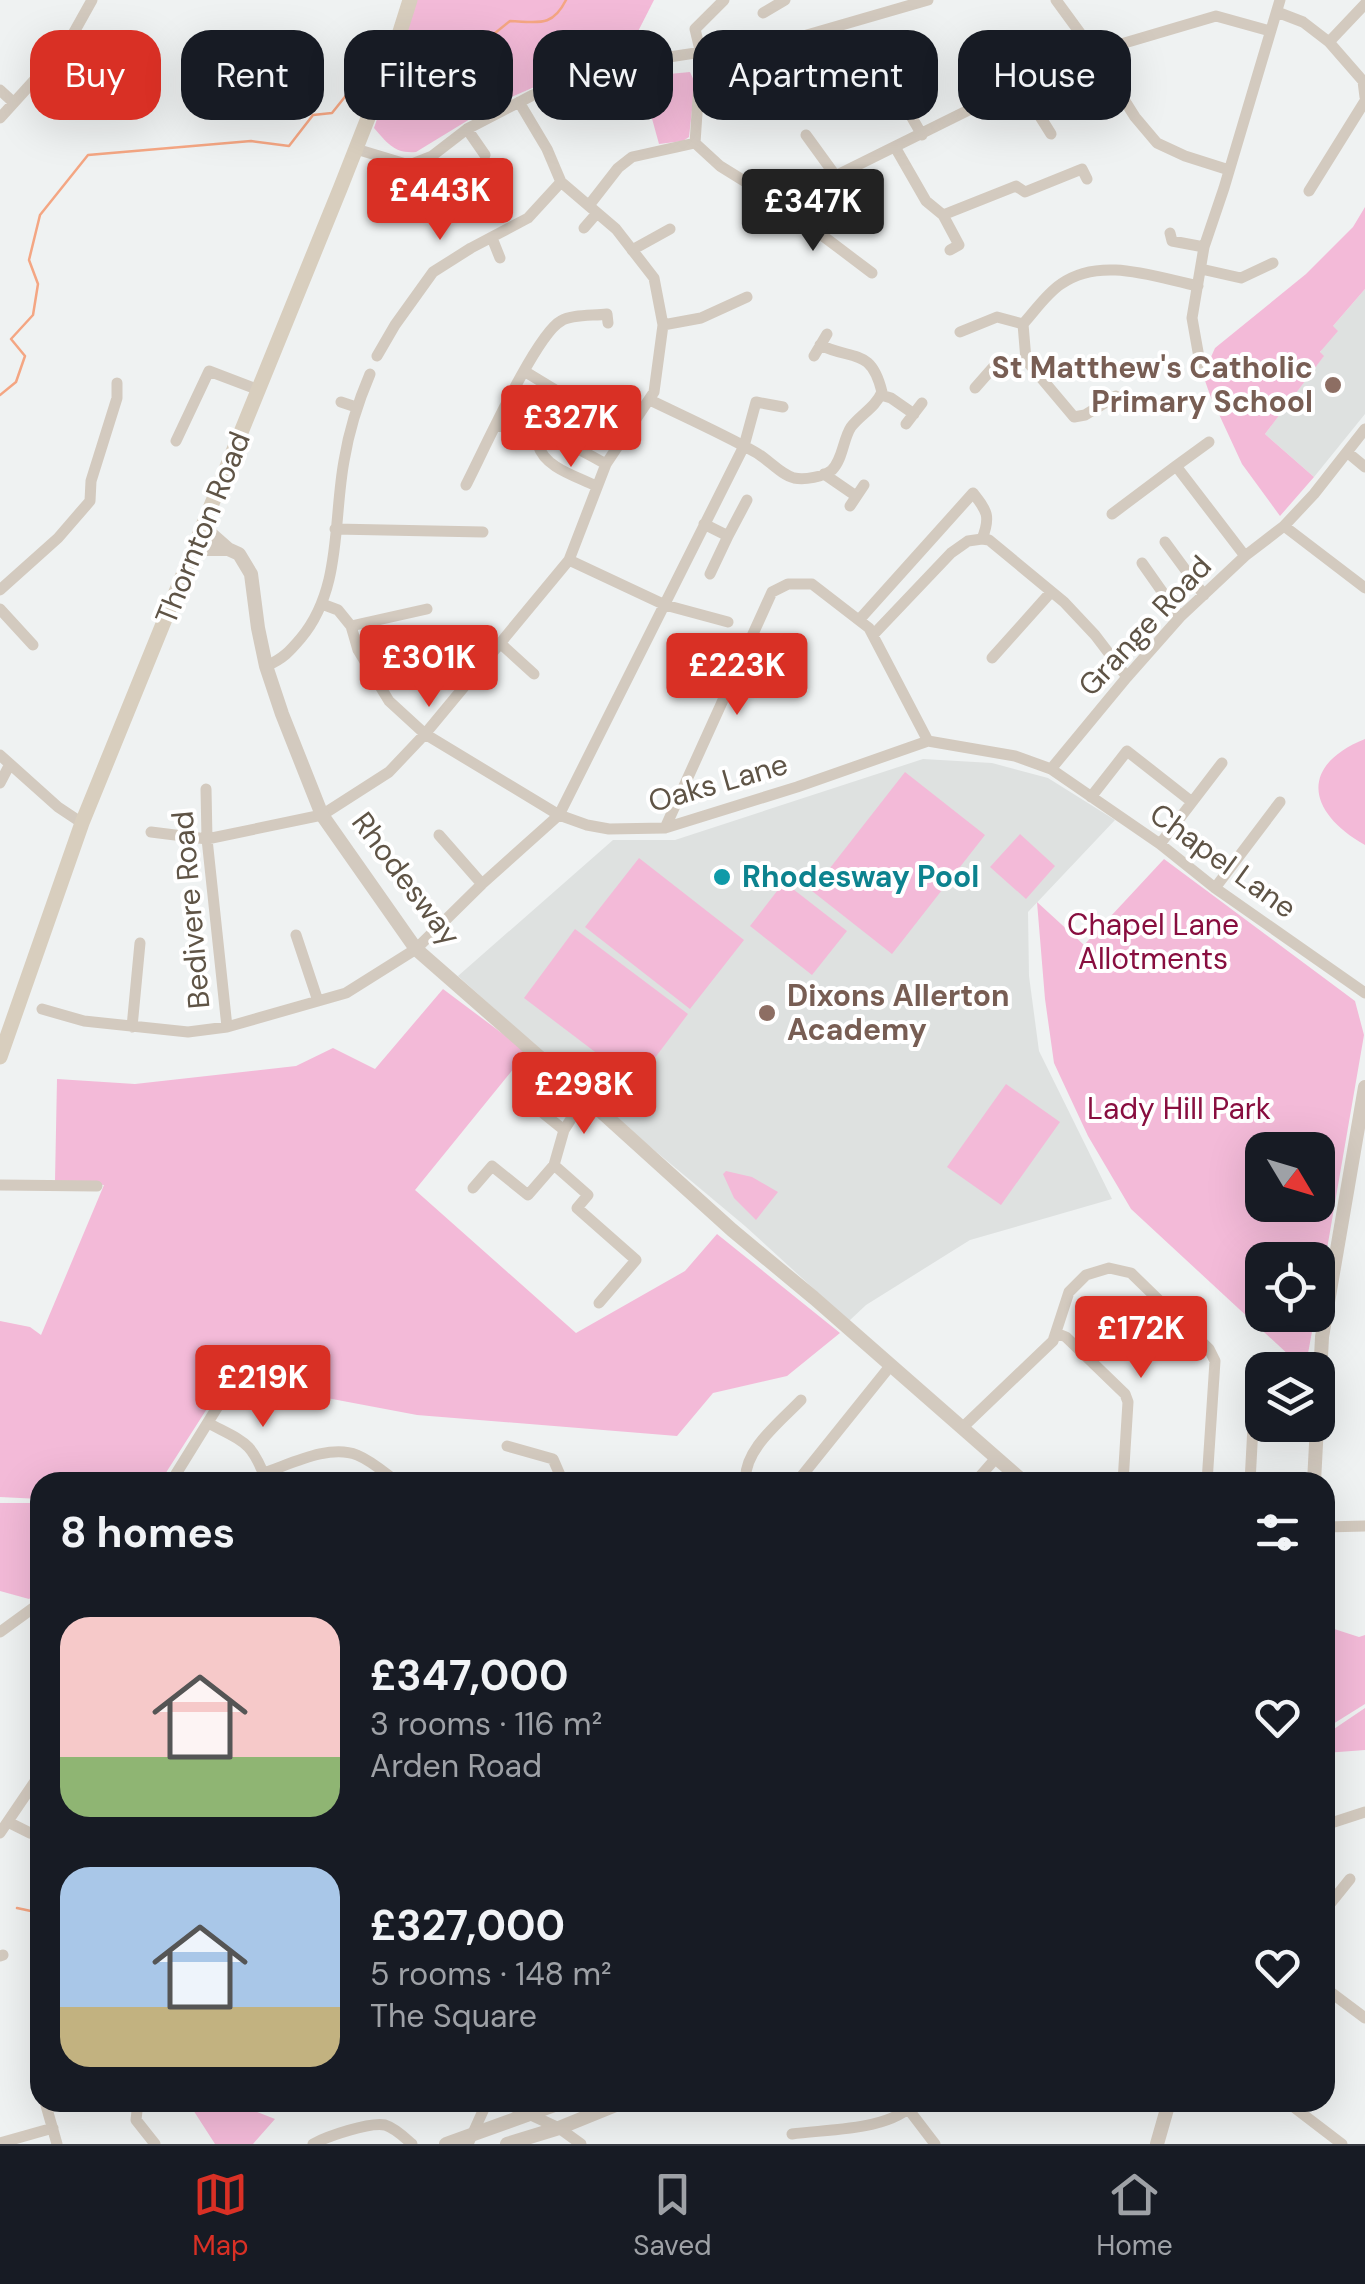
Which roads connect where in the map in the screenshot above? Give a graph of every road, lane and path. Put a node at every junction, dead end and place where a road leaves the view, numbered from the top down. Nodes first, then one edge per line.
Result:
1 (92, 0) edge
2 (410, 0) edge
3 (724, 0) edge
4 (784, 0) edge
5 (928, 0) edge
6 (1056, 0) edge
7 (1365, 4) edge
8 (1279, 6) edge
9 (763, 13) dead end
10 (695, 30) edge
11 (824, 30) edge
12 (1078, 30) edge
13 (1270, 31) junction
14 (1131, 41) edge
15 (1328, 42) junction
16 (693, 55) edge
17 (0, 90) edge
18 (1365, 99) edge
19 (13, 102) junction
20 (519, 102) junction
21 (1131, 112) edge
22 (958, 117) edge
23 (0, 118) edge
24 (696, 120) edge
25 (913, 120) edge
26 (1042, 120) edge
27 (468, 129) junction
28 (1051, 134) dead end
29 (806, 135) dead end
30 (922, 135) junction
31 (694, 143) junction
32 (895, 147) junction
33 (356, 149) junction
34 (485, 156) dead end
35 (1229, 170) junction
36 (835, 175) junction
37 (1086, 180) dead end
38 (561, 182) junction
39 (1309, 190) dead end
40 (799, 194) junction
41 (594, 209) junction
42 (943, 215) junction
43 (584, 228) dead end
44 (670, 229) dead end
45 (1170, 233) dead end
46 (492, 238) junction
47 (1204, 247) junction
48 (632, 250) junction
49 (950, 250) dead end
50 (500, 258) dead end
51 (1273, 263) dead end
52 (1201, 269) junction
53 (872, 274) dead end
54 (1198, 286) junction
55 (747, 297) dead end
56 (608, 323) dead end
57 (1023, 324) junction
58 (664, 325) junction
59 (960, 332) dead end
60 (820, 345) dead end
61 (377, 356) dead end
62 (1026, 360) junction
63 (1200, 362) dead end
64 (524, 370) junction
65 (370, 374) dead end
66 (117, 383) dead end
67 (975, 388) dead end
68 (259, 390) junction
69 (881, 395) junction
70 (1116, 396) dead end
71 (650, 400) junction
72 (342, 402) dead end
73 (922, 403) dead end
74 (561, 406) dead end
75 (783, 406) dead end
76 (356, 407) junction
77 (497, 424) junction
78 (1365, 429) edge
79 (176, 440) dead end
80 (1209, 442) dead end
81 (538, 444) junction
82 (744, 446) junction
83 (1347, 452) junction
84 (606, 464) junction
85 (1176, 466) junction
86 (1365, 467) edge
87 (824, 474) junction
88 (466, 484) dead end
89 (864, 484) dead end
90 (596, 486) junction
91 (747, 500) dead end
92 (1112, 514) dead end
93 (704, 524) junction
94 (1284, 526) junction
95 (203, 527) junction
96 (335, 528) junction
97 (483, 532) dead end
98 (728, 536) junction
99 (982, 539) junction
100 (1165, 542) dead end
101 (194, 549) junction
102 (228, 549) junction
103 (1246, 556) junction
104 (569, 560) junction
105 (1142, 563) dead end
106 (710, 574) dead end
107 (1365, 588) edge
108 (0, 590) edge
109 (1051, 592) junction
110 (1204, 594) junction
111 (322, 604) junction
112 (665, 605) junction
113 (0, 609) edge
114 (427, 609) dead end
115 (1180, 617) junction
116 (859, 620) junction
117 (728, 622) dead end
118 (351, 626) junction
119 (872, 634) junction
120 (501, 644) junction
121 (33, 645) dead end
122 (992, 658) dead end
123 (266, 666) junction
124 (534, 674) dead end
125 (1127, 676) junction
126 (425, 734) junction
127 (928, 741) junction
128 (5, 760) edge
129 (1222, 764) dead end
130 (1051, 770) junction
131 (0, 783) edge
132 (206, 790) dead end
133 (1091, 797) junction
134 (1192, 802) junction
135 (1280, 802) dead end
136 (322, 815) junction
137 (559, 815) junction
138 (82, 823) junction
139 (665, 828) junction
140 (151, 832) dead end
141 (439, 835) dead end
142 (207, 838) junction
143 (1160, 844) junction
144 (482, 884) junction
145 (1215, 888) junction
146 (296, 935) dead end
147 (140, 943) dead end
148 (416, 949) junction
149 (1365, 993) edge
150 (318, 1001) junction
151 (42, 1009) dead end
152 (132, 1027) junction
153 (227, 1027) junction
154 (0, 1058) edge
155 (1365, 1088) edge
156 (585, 1097) junction
157 (533, 1106) dead end
158 (564, 1130) junction
159 (554, 1165) junction
160 (0, 1185) edge
161 (98, 1186) dead end
162 (473, 1188) dead end
163 (600, 1303) dead end
164 (1056, 1333) junction
165 (1321, 1352) edge
166 (891, 1365) junction
167 (231, 1385) dead end
168 (801, 1400) dead end
169 (208, 1422) junction
170 (962, 1428) junction
171 (1252, 1442) edge
172 (1316, 1442) edge
173 (507, 1446) dead end
174 (996, 1458) junction
175 (177, 1472) edge
176 (264, 1472) edge
177 (281, 1472) edge
178 (383, 1472) edge
179 (558, 1472) edge
180 (744, 1472) edge
181 (804, 1472) edge
182 (984, 1472) edge
183 (1012, 1472) edge
184 (1123, 1472) edge
185 (1208, 1472) edge
186 (1251, 1472) edge
187 (1315, 1472) edge
188 (1365, 1526) edge
189 (1335, 1527) edge
190 (30, 1610) edge
191 (0, 1632) edge
192 (30, 1789) edge
193 (1365, 1812) edge
194 (1335, 1821) edge
195 (4, 1828) edge
196 (30, 1834) edge
197 (1350, 1879) dead end
198 (1335, 1898) edge
199 (1335, 1996) edge
200 (1365, 2018) edge
201 (48, 2112) edge
202 (137, 2112) edge
203 (482, 2112) edge
204 (525, 2112) edge
205 (536, 2112) edge
206 (598, 2112) edge
207 (902, 2112) edge
208 (916, 2112) edge
209 (1166, 2112) edge
210 (1300, 2112) edge
211 (530, 2114) junction
212 (52, 2128) junction
213 (559, 2128) junction
214 (792, 2134) dead end
215 (469, 2140) edge
216 (0, 2143) edge
217 (58, 2144) edge
218 (155, 2144) edge
219 (313, 2144) edge
220 (412, 2144) edge
221 (446, 2144) edge
222 (507, 2144) edge
223 (580, 2144) edge
224 (935, 2144) edge
225 (1157, 2144) edge
226 (1342, 2144) edge

1 - 19 street
2 - 33 main road, Thornton Road
3 - 10 street
4 - 9 street
5 - 11 street
6 - 12 street
7 - 15 street
8 - 13 street
8 - 15 street
13 - 14 street
13 - 35 street
15 - 18 street
16 - 20 street
17 - 19 street
18 - 39 street
19 - 23 street
20 - 27 street
20 - 38 street
21 - 35 street
22 - 30 street
24 - 31 street
25 - 30 street
26 - 28 street
27 - 33 street
27 - 34 street
29 - 36 street
30 - 32 street
31 - 40 street
31 - 41 street
32 - 36 street
32 - 42 street
33 - 68 main road, Thornton Road
35 - 47 street
36 - 40 street
37 - 42 street
38 - 41 street
38 - 46 street
40 - 53 street
41 - 43 street
41 - 48 street
42 - 49 street
44 - 48 street
45 - 47 street
46 - 50 street
46 - 61 street
47 - 52 street
48 - 58 street
51 - 52 street
52 - 54 street
54 - 57 street
54 - 63 street
55 - 58 street
56 - 64 street
57 - 59 street
57 - 62 street
58 - 71 street
60 - 69 street
62 - 67 street
62 - 70 street
64 - 74 street
64 - 77 street
65 - 76 street
66 - 108 street
68 - 79 street
68 - 95 main road, Thornton Road
69 - 73 street
69 - 87 street
71 - 82 street
71 - 84 street
72 - 76 street
75 - 82 street
76 - 96 street
77 - 81 street
77 - 88 street
78 - 83 street, Grange Road
80 - 85 street
81 - 84 street
81 - 90 street
82 - 87 street
82 - 93 street
83 - 86 street
83 - 94 street, Grange Road
84 - 90 street
85 - 92 street
85 - 103 street
87 - 89 street
90 - 104 street
91 - 98 street
93 - 98 street
93 - 112 street
94 - 103 street, Grange Road
94 - 107 street
95 - 101 main road, Thornton Road
95 - 102 street, Rhodesway
96 - 97 street
96 - 111 street
98 - 106 street
99 - 109 street
99 - 116 street
99 - 119 street
100 - 110 street
101 - 102 street
101 - 138 main road, Thornton Road
102 - 123 street, Rhodesway
103 - 110 street, Grange Road
104 - 112 street
104 - 120 street
105 - 115 street
109 - 122 street
109 - 125 street
110 - 115 street, Grange Road
111 - 118 street
111 - 123 street
112 - 117 street
112 - 137 street
113 - 121 street
114 - 118 street
115 - 125 street, Grange Road
116 - 119 street
116 - 139 street
118 - 126 street, Oaks Lane
119 - 127 street
120 - 124 street
120 - 126 street
123 - 136 street, Rhodesway
125 - 130 street, Grange Road
126 - 136 street
126 - 137 street, Oaks Lane
127 - 130 street, Oaks Lane
127 - 139 street, Oaks Lane
128 - 131 street
128 - 138 street
129 - 134 street
130 - 133 street, Chapel Lane
132 - 142 street, Bedivere Road
133 - 134 street
133 - 143 street, Chapel Lane
134 - 143 street
135 - 145 street
136 - 142 street
136 - 148 street, Rhodesway
137 - 139 street, Oaks Lane
137 - 144 street
138 - 154 main road, Thornton Road
140 - 142 street
141 - 144 street
142 - 153 street, Bedivere Road
143 - 145 street, Chapel Lane
144 - 148 street
145 - 149 street, Chapel Lane
146 - 150 street
147 - 152 street
148 - 150 street
148 - 156 street, Rhodesway
150 - 153 street
151 - 152 street
152 - 153 street
155 - 165 street
156 - 158 street
156 - 166 street, Rhodesway
157 - 158 street
158 - 159 street
159 - 162 street
159 - 163 street
160 - 161 street
164 - 170 street
164 - 184 street
164 - 185 street
166 - 170 street, Rhodesway
166 - 181 street
167 - 169 street
168 - 180 street
169 - 175 street
169 - 176 street
170 - 174 street, Rhodesway
171 - 186 street
172 - 187 street
173 - 179 street
174 - 182 street
174 - 183 street, Rhodesway
177 - 178 street
188 - 189 street
190 - 191 street
192 - 195 street
193 - 194 street
195 - 196 street
197 - 198 street
199 - 200 street
201 - 212 street
202 - 218 street
203 - 215 street
204 - 211 street
205 - 211 street
206 - 213 street
207 - 214 street
208 - 224 street
209 - 225 street
210 - 226 street
211 - 213 street
211 - 215 street
212 - 216 street
212 - 217 street
213 - 222 street
213 - 223 street
215 - 221 street
219 - 220 street

